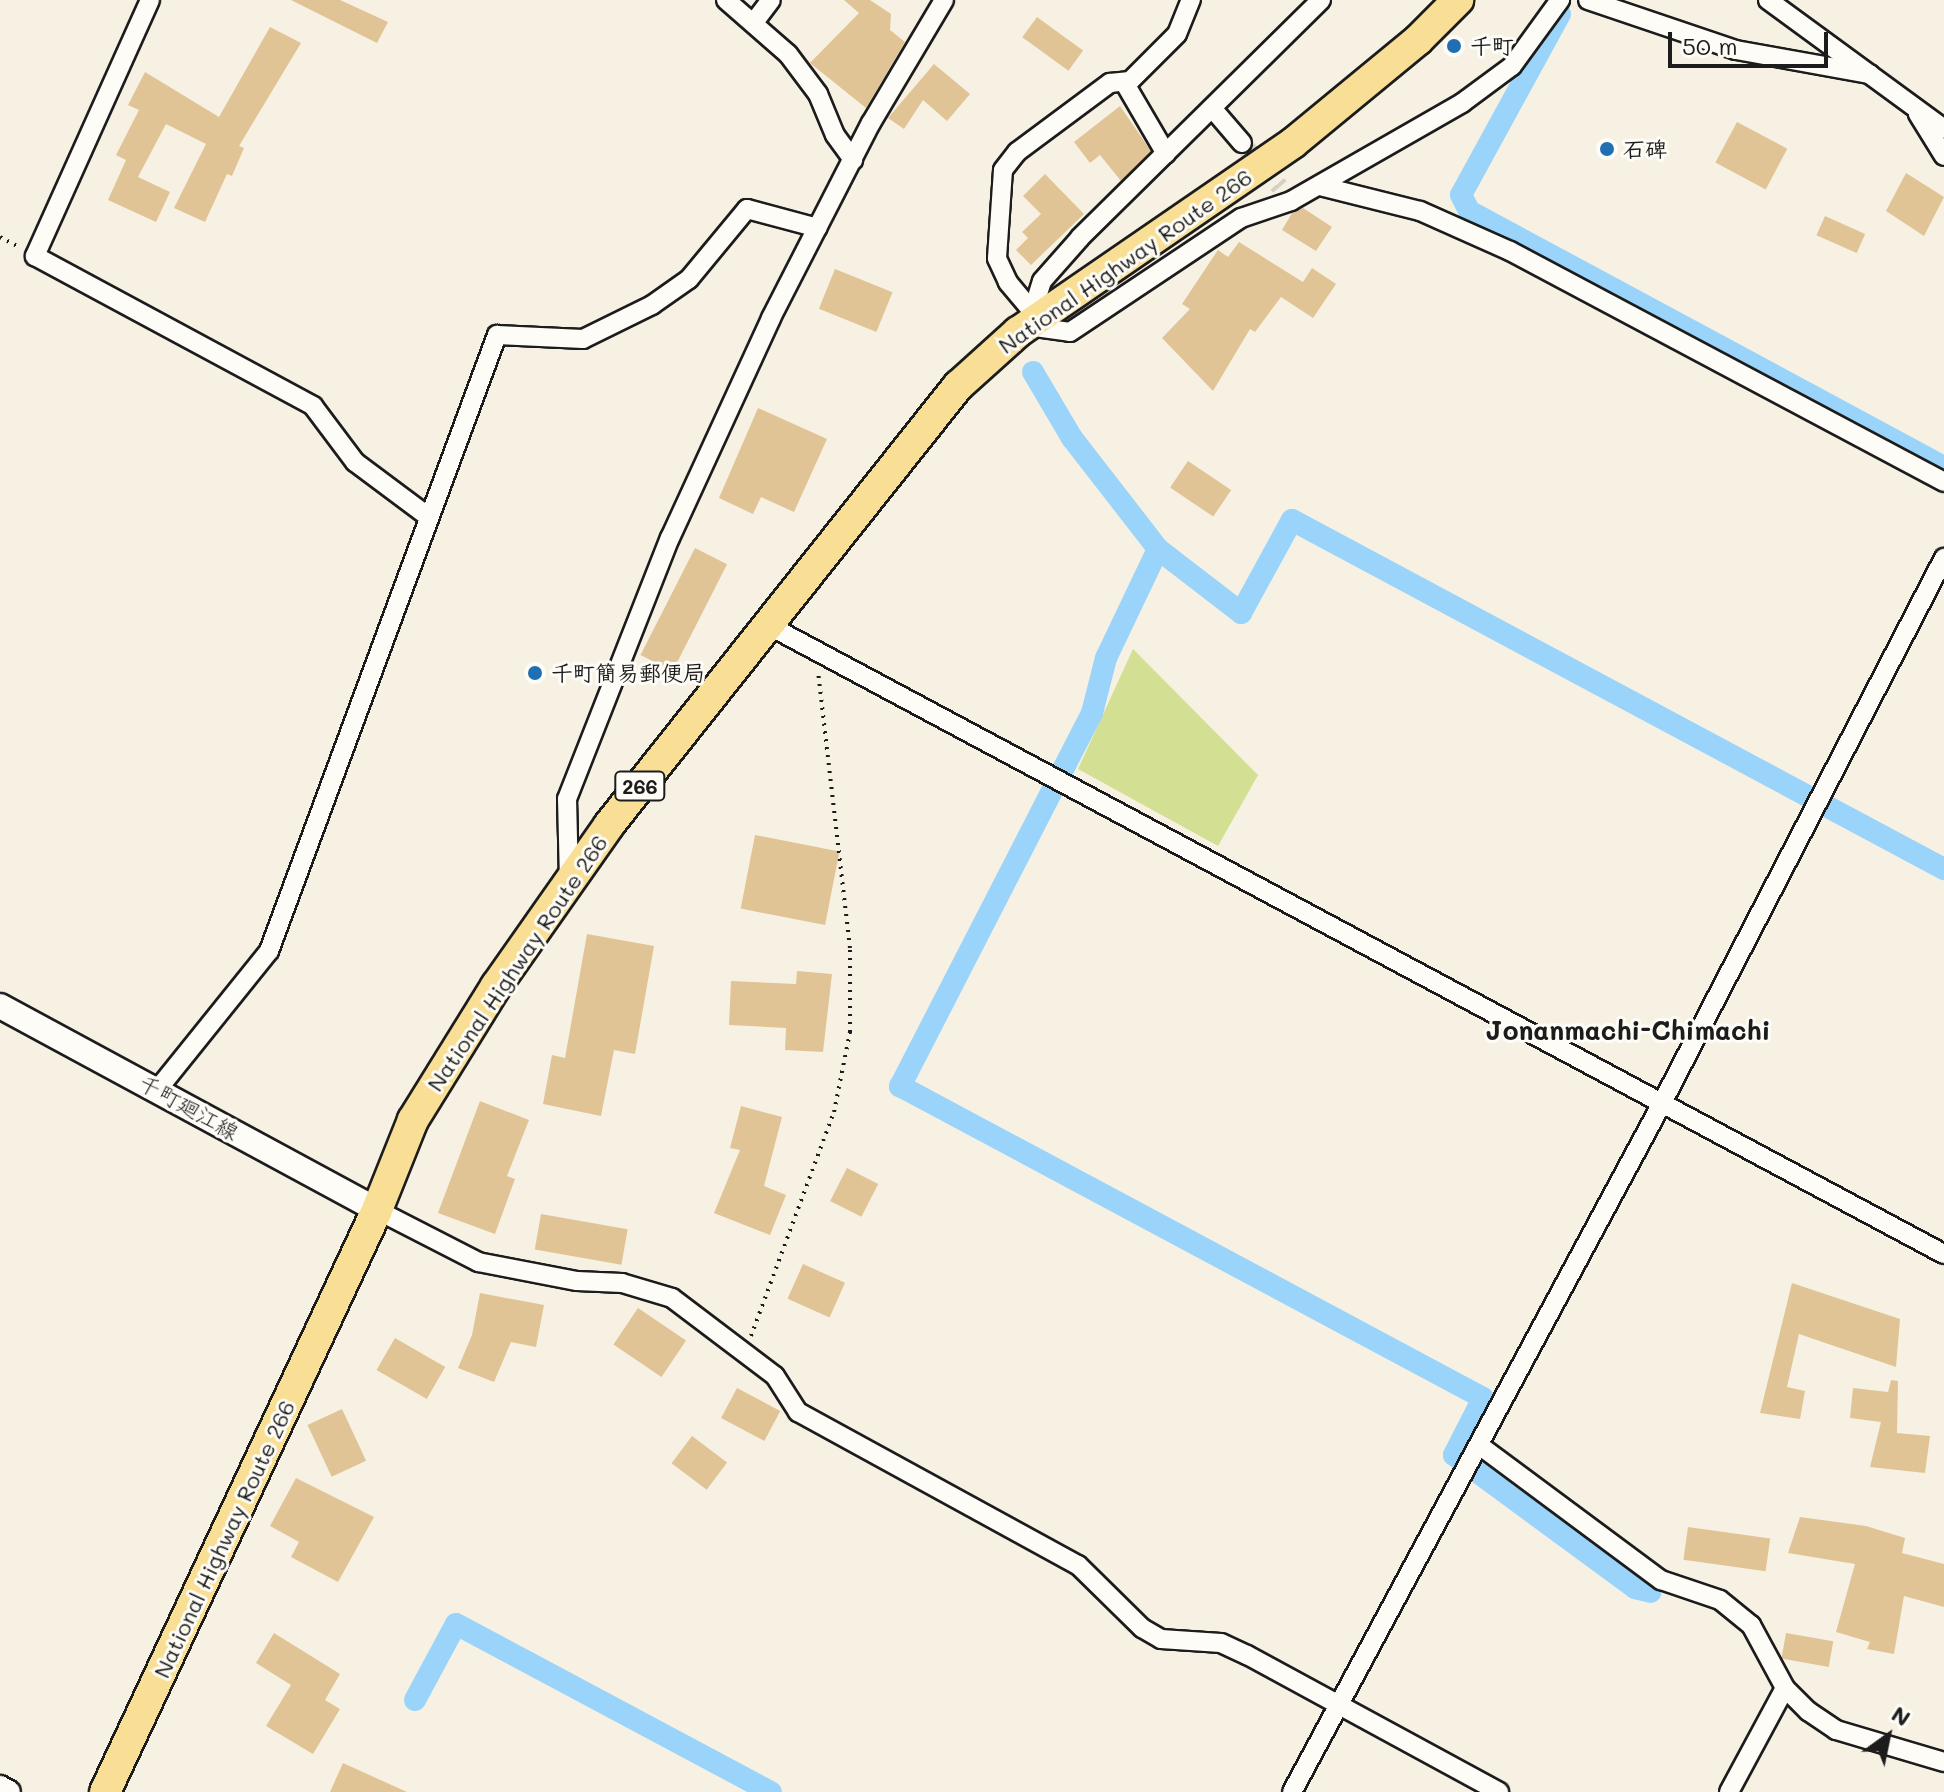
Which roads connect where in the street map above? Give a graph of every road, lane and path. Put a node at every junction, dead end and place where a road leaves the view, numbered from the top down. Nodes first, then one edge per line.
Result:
1 (150, 0) edge
2 (726, 0) edge
3 (771, 0) edge
4 (944, 0) edge
5 (1191, 0) edge
6 (1321, 0) edge
7 (1458, 0) edge
8 (1560, 0) edge
9 (1588, 0) edge
10 (1768, 0) edge
11 (755, 21) junction
12 (1870, 74) junction
13 (1124, 82) junction
14 (1909, 99) junction
15 (1212, 108) junction
16 (1944, 129) edge
17 (1242, 143) tunnel mouth
18 (1166, 154) junction
19 (1944, 156) edge
20 (853, 160) junction
21 (1320, 186) junction
22 (818, 228) junction
23 (1030, 318) junction
24 (1944, 482) edge
25 (426, 515) junction
26 (1944, 558) edge
27 (766, 624) junction
28 (817, 653) junction
29 (569, 880) junction
30 (0, 1006) edge
31 (158, 1089) junction
32 (1662, 1103) junction
33 (377, 1210) junction
34 (1944, 1254) edge
35 (745, 1351) junction
36 (1479, 1445) junction
37 (1785, 1688) junction
38 (1338, 1703) junction
39 (1944, 1762) edge
40 (0, 1787) edge
41 (9, 1792) edge
42 (105, 1792) edge
43 (1292, 1792) edge
44 (1499, 1792) edge
45 (1729, 1792) edge

1 - 25 street
2 - 11 street
3 - 11 street
4 - 20 street
5 - 13 street
6 - 15 street
7 - 23 highway, National Highway Route 266 / 266
8 - 21 street
9 - 12 street
10 - 12 street
11 - 20 street
12 - 14 street
13 - 18 street
13 - 23 street
14 - 16 street
14 - 19 street
15 - 17 street
15 - 18 street
18 - 23 street
20 - 22 street
21 - 23 street
21 - 24 street
22 - 25 street
22 - 29 street
23 - 27 highway, National Highway Route 266 / 266
25 - 31 street
26 - 32 street
27 - 28 street
27 - 29 highway, National Highway Route 266 / 266
28 - 32 street
28 - 35 path
29 - 33 highway, National Highway Route 266 / 266
30 - 31 main road, 千町廻江線
31 - 33 main road, 千町廻江線
32 - 34 street
32 - 36 street
33 - 35 street
33 - 42 highway, National Highway Route 266 / 266
35 - 38 street
36 - 37 street
36 - 38 street
37 - 39 street
37 - 45 street
38 - 43 street
38 - 44 street
40 - 41 street

